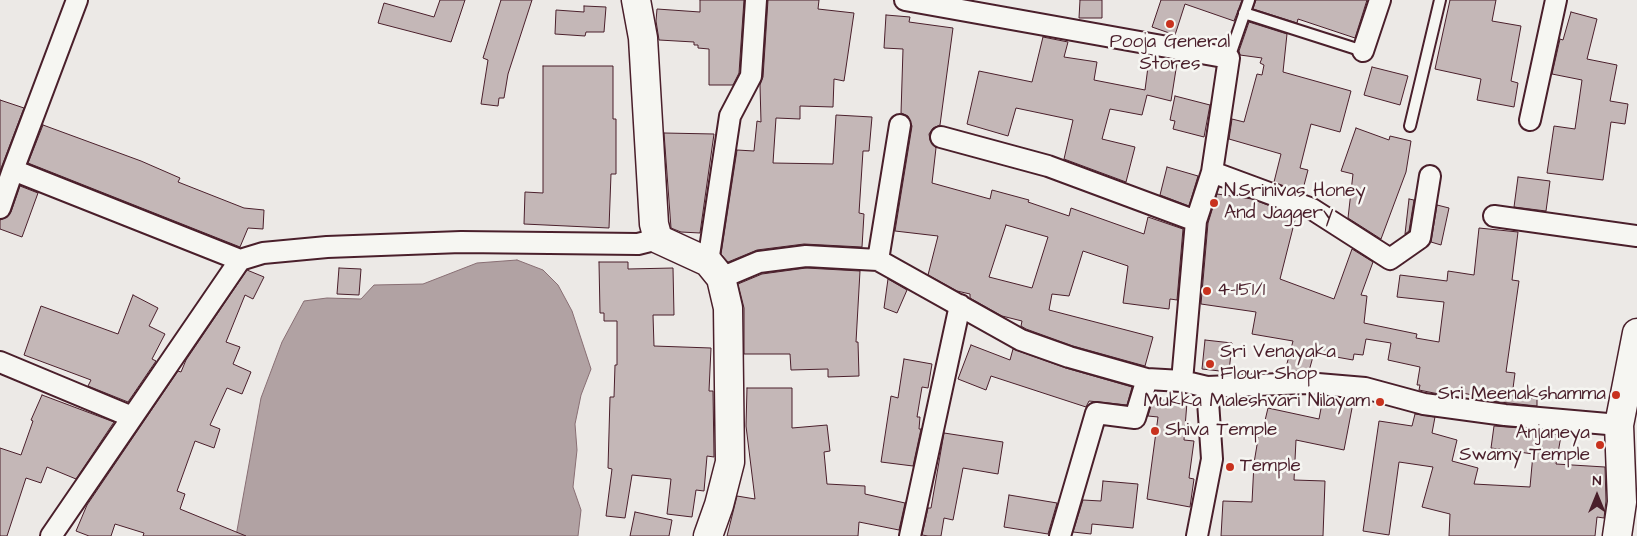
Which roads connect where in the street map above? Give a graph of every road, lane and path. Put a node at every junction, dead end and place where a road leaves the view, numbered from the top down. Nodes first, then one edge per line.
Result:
1 (77, 0) edge
2 (636, 0) edge
3 (756, 0) edge
4 (905, 0) edge
5 (1249, 0) edge
6 (1380, 0) edge
7 (1440, 0) edge
8 (1554, 1) edge
9 (989, 7) edge
10 (1244, 13) junction
11 (1363, 51) joint
12 (1229, 58) junction
13 (1530, 120) dead end
14 (900, 125) dead end
15 (1410, 126) dead end
16 (941, 137) dead end
17 (13, 170) junction
18 (1212, 172) junction
19 (1430, 176) dead end
20 (0, 208) edge
21 (1494, 216) dead end
22 (1196, 221) junction
23 (1637, 236) edge
24 (658, 239) junction
25 (240, 260) junction
26 (878, 260) junction
27 (714, 270) junction
28 (960, 305) junction
29 (1635, 345) edge
30 (0, 362) edge
31 (1147, 379) junction
32 (1182, 380) junction
33 (1207, 386) junction
34 (132, 417) junction
35 (1619, 425) junction
36 (52, 536) edge
37 (708, 536) edge
38 (910, 536) edge
39 (1060, 536) edge
40 (1197, 536) edge
41 (1617, 536) edge

1 - 17 street
2 - 24 street
3 - 27 street
4 - 9 street
5 - 10 lane
6 - 11 street
7 - 15 lane
8 - 13 street
9 - 12 street
10 - 11 lane
10 - 12 lane
12 - 18 street
14 - 26 street
16 - 22 street
17 - 20 street
17 - 25 street
18 - 19 street
18 - 22 street
21 - 23 street
22 - 32 street
24 - 25 street
24 - 27 street
25 - 34 street
26 - 27 street
26 - 28 street
27 - 37 street
28 - 31 street
28 - 38 street
29 - 35 street
30 - 34 street
31 - 32 street
31 - 39 street
32 - 33 street
33 - 35 street
33 - 40 street
34 - 36 street
35 - 41 street

